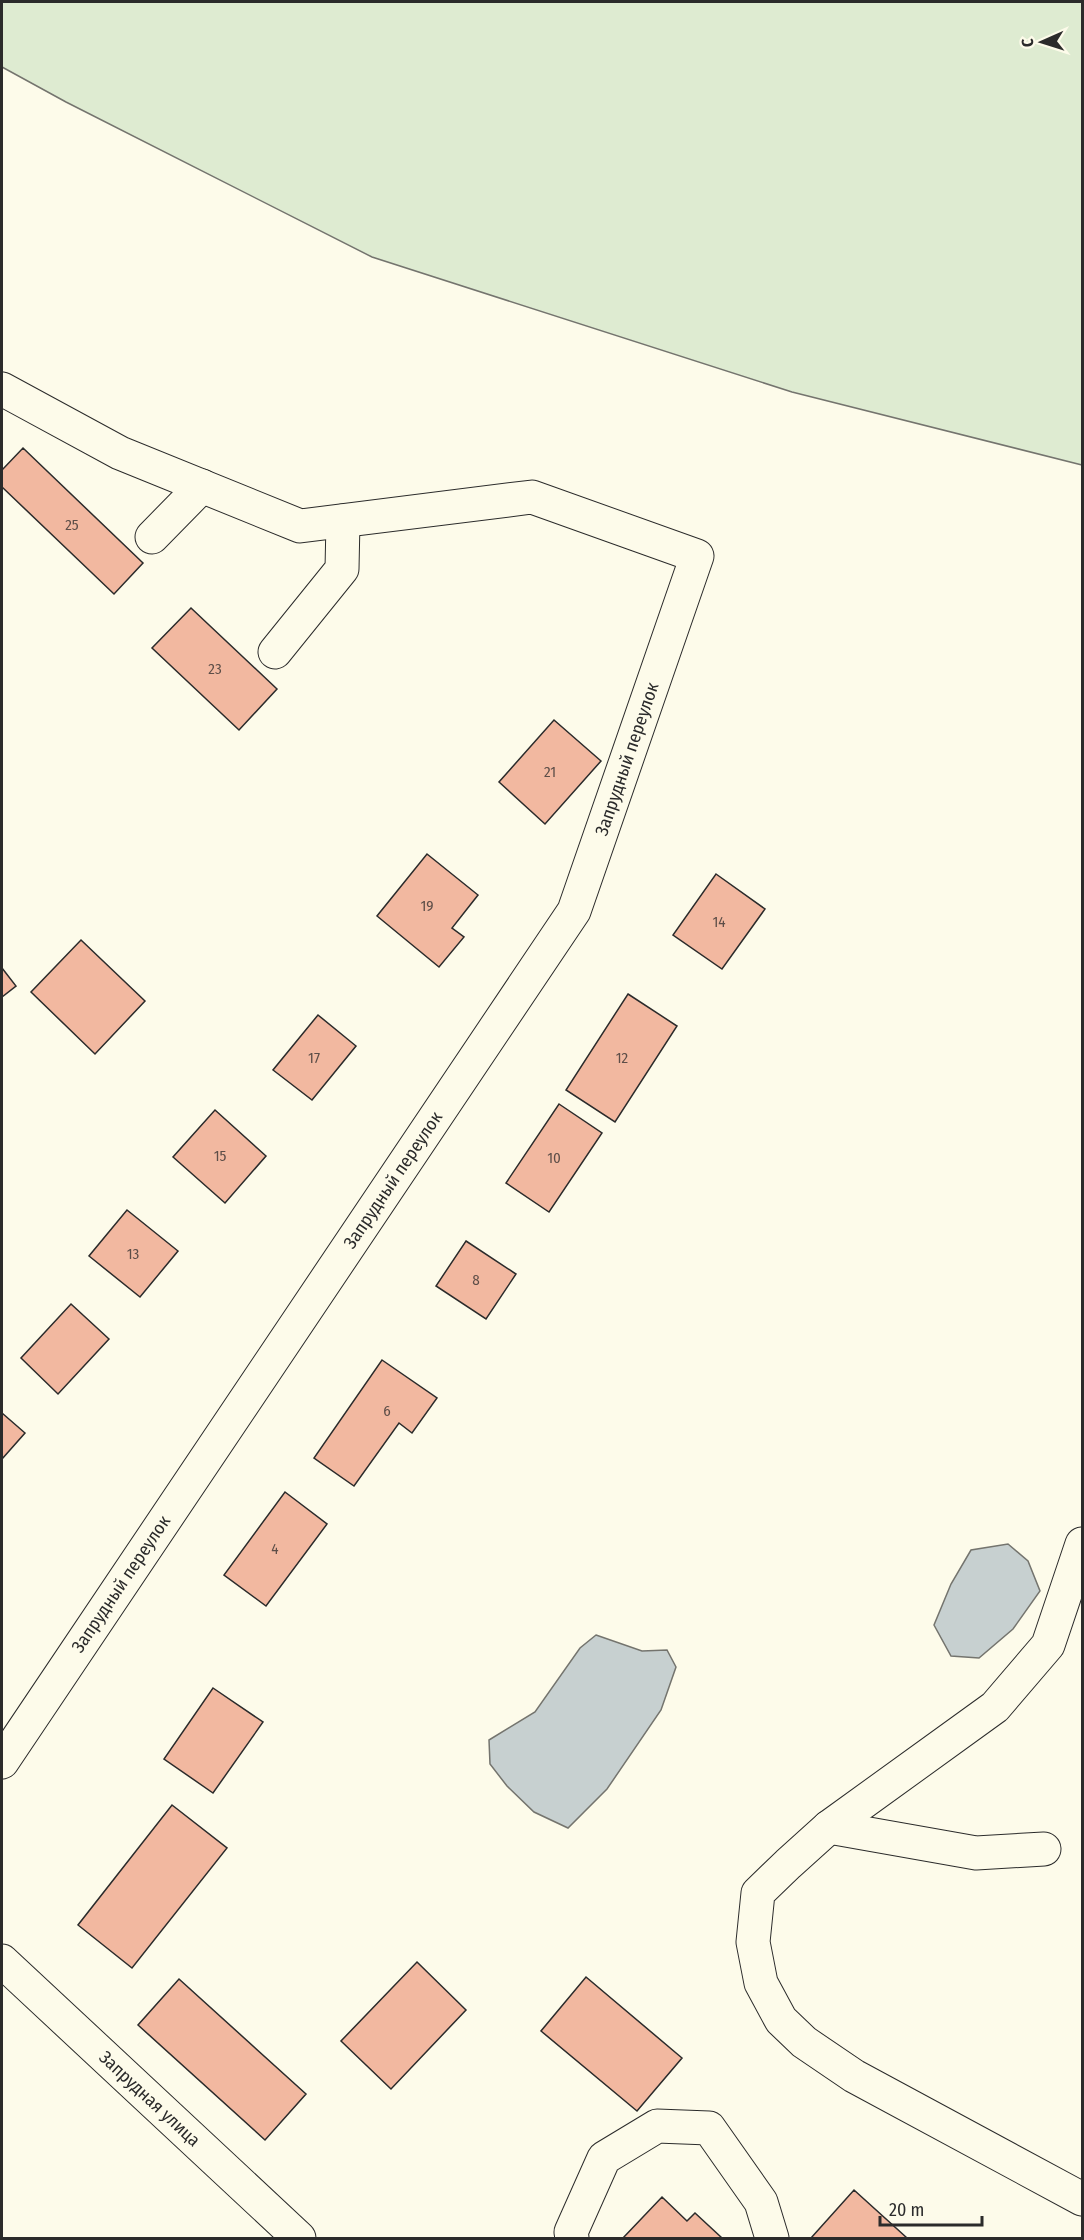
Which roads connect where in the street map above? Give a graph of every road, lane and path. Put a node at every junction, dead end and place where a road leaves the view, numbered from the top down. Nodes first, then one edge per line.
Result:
1 (2, 389) edge
2 (202, 486) junction
3 (343, 520) junction
4 (152, 537) dead end
5 (275, 652) dead end
6 (1083, 1544) edge
7 (2, 1762) edge
8 (829, 1827) junction
9 (1044, 1849) dead end
10 (2, 1961) edge
11 (1083, 2199) edge
12 (299, 2238) edge
13 (572, 2238) edge
14 (772, 2238) edge

1 - 2 street
2 - 3 street
2 - 4 street
3 - 5 street
3 - 7 street, Запрудный переулок
6 - 8 street
8 - 9 street
8 - 11 street
10 - 12 street, Запрудная улица
13 - 14 street

